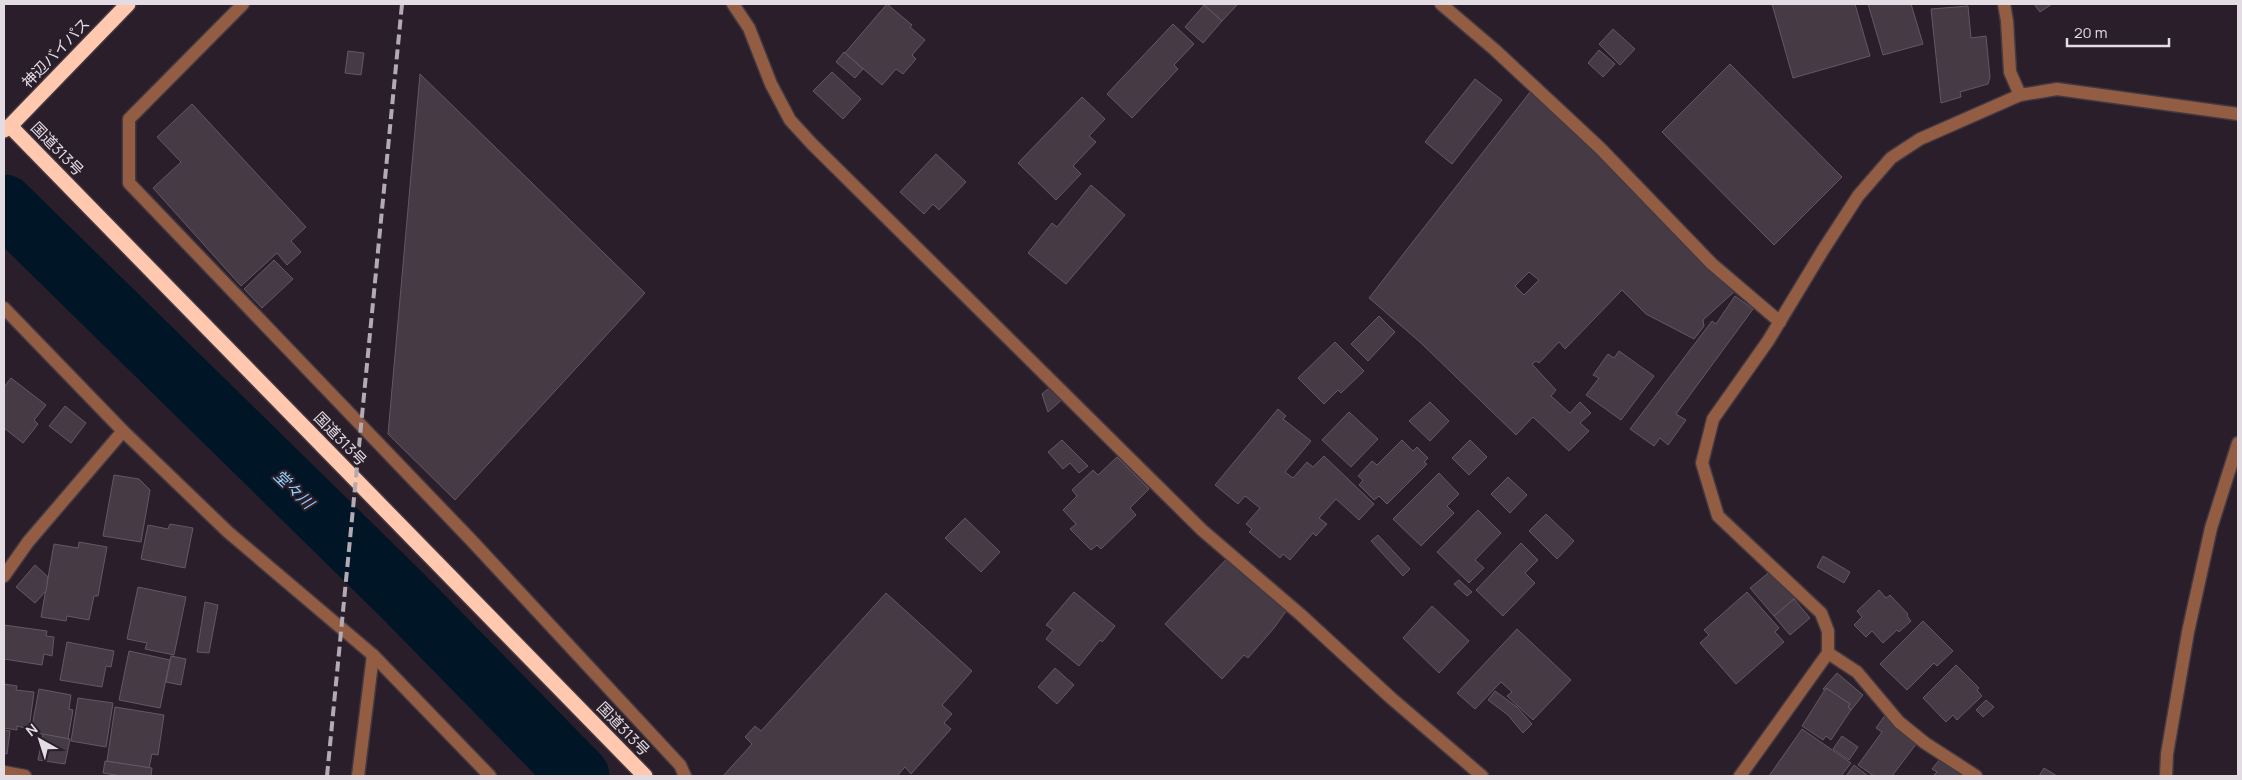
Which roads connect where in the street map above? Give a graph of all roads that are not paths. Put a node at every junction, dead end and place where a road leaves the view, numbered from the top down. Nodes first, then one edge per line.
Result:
1 (128, 4) edge
2 (243, 4) edge
3 (733, 4) edge
4 (1441, 4) edge
5 (2004, 4) edge
6 (2020, 94) junction
7 (2238, 114) edge
8 (5, 128) edge
9 (4, 308) edge
10 (1780, 322) junction
11 (123, 431) junction
12 (2238, 443) edge
13 (4, 576) edge
14 (1828, 652) junction
15 (372, 655) junction
16 (4, 772) edge
17 (25, 776) edge
18 (358, 776) edge
19 (490, 776) edge
20 (645, 776) edge
21 (685, 776) edge
22 (1482, 776) edge
23 (1740, 776) edge
24 (1976, 776) edge
25 (2166, 776) edge

1 - 8 highway, 神辺バイパス
2 - 21 street
3 - 22 street
4 - 10 street
5 - 6 street
6 - 7 street
6 - 10 street
8 - 20 highway, 国道313号
9 - 11 street
10 - 14 street
11 - 13 street
11 - 15 street
12 - 25 street
14 - 23 street
14 - 24 street
15 - 18 street
15 - 19 street
16 - 17 street

